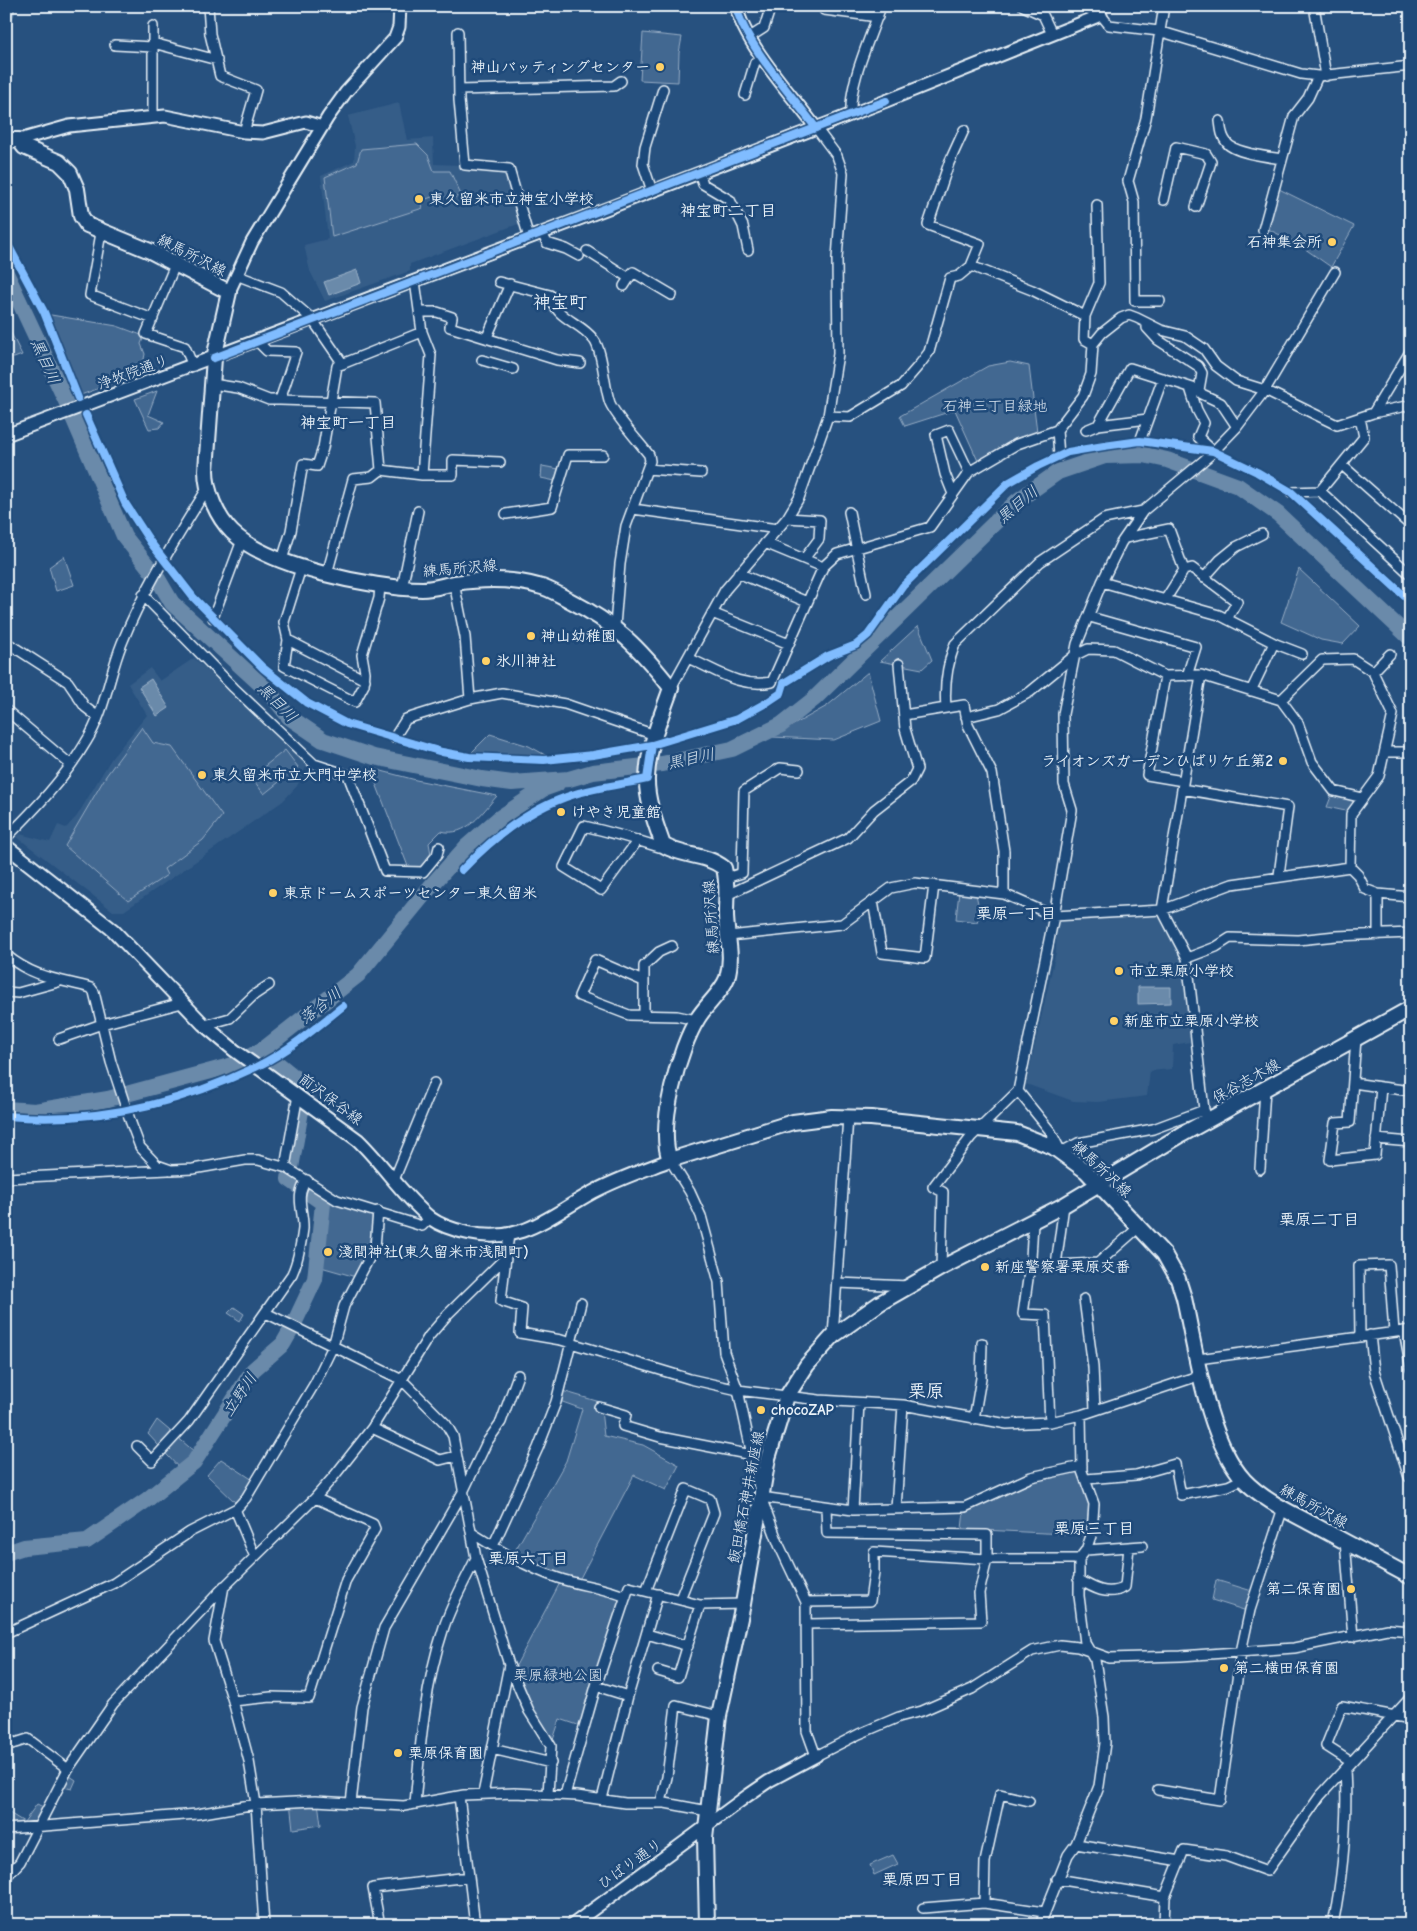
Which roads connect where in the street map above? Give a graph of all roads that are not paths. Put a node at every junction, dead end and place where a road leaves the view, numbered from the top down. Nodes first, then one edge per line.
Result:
1 (8, 6) edge
2 (208, 6) edge
3 (400, 6) edge
4 (736, 6) edge
5 (771, 6) edge
6 (881, 6) edge
7 (1023, 6) edge
8 (1164, 6) edge
9 (1314, 6) edge
10 (824, 10) dead end
11 (1101, 15) joint
12 (878, 17) junction
13 (6, 22) edge
14 (153, 26) dead end
15 (458, 32) dead end
16 (1159, 32) junction
17 (1052, 34) junction
18 (750, 38) junction
19 (115, 45) dead end
20 (153, 45) junction
21 (763, 57) junction
22 (217, 60) junction
23 (1411, 66) edge
24 (1322, 76) junction
25 (621, 81) dead end
26 (663, 89) dead end
27 (459, 90) junction
28 (744, 95) dead end
29 (851, 114) junction
30 (153, 117) junction
31 (1220, 120) dead end
32 (322, 127) junction
33 (816, 128) junction
34 (964, 130) dead end
35 (244, 132) junction
36 (13, 140) edge
37 (1282, 160) junction
38 (699, 172) junction
39 (652, 191) junction
40 (1164, 200) dead end
41 (1097, 205) dead end
42 (1196, 207) dead end
43 (1263, 230) dead end
44 (101, 233) junction
45 (542, 233) junction
46 (529, 238) junction
47 (748, 250) dead end
48 (175, 265) junction
49 (971, 266) junction
50 (1335, 272) dead end
51 (236, 275) junction
52 (415, 281) junction
53 (499, 282) dead end
54 (510, 284) junction
55 (229, 292) junction
56 (672, 295) dead end
57 (1160, 302) dead end
58 (421, 312) junction
59 (1085, 316) junction
60 (153, 318) junction
61 (312, 319) junction
62 (1147, 323) junction
63 (422, 332) junction
64 (487, 337) junction
65 (257, 341) junction
66 (1093, 344) junction
67 (1411, 350) edge
68 (214, 358) junction
69 (482, 360) dead end
70 (580, 363) dead end
71 (343, 364) junction
72 (193, 366) junction
73 (513, 369) dead end
74 (1163, 378) junction
75 (212, 384) junction
76 (1195, 389) junction
77 (1265, 390) junction
78 (280, 400) junction
79 (331, 400) junction
80 (1411, 405) edge
81 (1372, 413) junction
82 (828, 416) junction
83 (1360, 418) junction
84 (1148, 419) junction
85 (1098, 425) junction
86 (1237, 427) junction
87 (1057, 430) junction
88 (1086, 430) dead end
89 (6, 434) edge
90 (1140, 441) dead end
91 (1211, 454) junction
92 (603, 455) dead end
93 (1059, 456) dead end
94 (500, 462) dead end
95 (1342, 465) junction
96 (647, 469) junction
97 (381, 470) junction
98 (969, 472) junction
99 (701, 473) dead end
100 (422, 475) junction
101 (208, 487) junction
102 (1320, 491) junction
103 (1291, 492) dead end
104 (953, 494) junction
105 (632, 509) junction
106 (418, 511) dead end
107 (1143, 511) junction
108 (849, 512) dead end
109 (506, 514) dead end
110 (787, 518) junction
111 (1411, 526) edge
112 (778, 529) junction
113 (1262, 534) dead end
114 (1126, 538) junction
115 (242, 540) junction
116 (765, 543) junction
117 (858, 549) junction
118 (804, 559) junction
119 (282, 560) junction
120 (823, 567) junction
121 (301, 568) junction
122 (1184, 570) junction
123 (738, 573) junction
124 (327, 574) junction
125 (1411, 575) edge
126 (1204, 578) junction
127 (1102, 582) junction
128 (454, 583) junction
129 (380, 586) junction
130 (402, 588) junction
131 (866, 594) dead end
132 (143, 595) junction
133 (1165, 600) junction
134 (807, 602) junction
135 (712, 613) junction
136 (1090, 617) junction
137 (213, 618) dead end
138 (1227, 619) junction
139 (615, 626) junction
140 (288, 640) junction
141 (6, 642) edge
142 (1274, 643) junction
143 (789, 644) junction
144 (1302, 654) dead end
145 (1390, 654) dead end
146 (1074, 656) junction
147 (688, 658) junction
148 (899, 664) dead end
149 (1373, 672) junction
150 (1201, 675) junction
151 (1165, 676) junction
152 (1187, 676) junction
153 (365, 680) junction
154 (671, 688) junction
155 (1251, 691) junction
156 (470, 699) junction
157 (1281, 700) junction
158 (946, 708) junction
159 (6, 710) edge
160 (904, 715) junction
161 (98, 717) junction
162 (966, 717) junction
163 (655, 735) junction
164 (394, 738) dead end
165 (1385, 752) junction
166 (1411, 752) edge
167 (71, 765) junction
168 (799, 770) dead end
169 (1183, 785) junction
170 (1363, 798) junction
171 (6, 838) edge
172 (638, 840) junction
173 (663, 845) junction
174 (6, 846) edge
175 (439, 847) dead end
176 (1350, 867) junction
177 (1278, 876) junction
178 (726, 878) junction
179 (934, 885) junction
180 (1004, 894) junction
181 (1378, 894) junction
182 (727, 895) junction
183 (1411, 897) edge
184 (873, 901) junction
185 (1162, 910) junction
186 (1054, 916) junction
187 (1411, 933) edge
188 (1378, 935) junction
189 (729, 936) junction
190 (672, 946) dead end
191 (6, 955) edge
192 (1187, 958) junction
193 (643, 981) junction
194 (58, 982) junction
195 (269, 985) dead end
196 (6, 992) edge
197 (182, 1002) junction
198 (1411, 1008) edge
199 (644, 1015) junction
200 (696, 1020) junction
201 (102, 1024) junction
202 (205, 1025) junction
203 (1356, 1038) junction
204 (59, 1039) dead end
205 (434, 1083) dead end
206 (1353, 1083) junction
207 (1381, 1087) junction
208 (1265, 1089) junction
209 (1018, 1091) junction
210 (1411, 1091) edge
211 (298, 1095) junction
212 (1206, 1115) junction
213 (848, 1117) junction
214 (980, 1129) junction
215 (1376, 1139) junction
216 (1411, 1142) edge
217 (1062, 1152) junction
218 (670, 1160) junction
219 (286, 1167) junction
220 (1260, 1169) dead end
221 (171, 1170) junction
222 (6, 1178) edge
223 (303, 1180) junction
224 (394, 1180) junction
225 (1099, 1185) junction
226 (1064, 1205) junction
227 (378, 1211) junction
228 (430, 1218) junction
229 (1033, 1223) junction
230 (1139, 1227) junction
231 (509, 1235) junction
232 (506, 1257) junction
233 (941, 1268) junction
234 (838, 1282) junction
235 (910, 1286) junction
236 (1084, 1299) dead end
237 (581, 1303) dead end
238 (266, 1313) junction
239 (1408, 1331) edge
240 (1394, 1332) junction
241 (833, 1336) junction
242 (1365, 1336) junction
243 (572, 1343) junction
244 (982, 1343) dead end
245 (333, 1346) junction
246 (1198, 1359) junction
247 (1411, 1369) edge
248 (518, 1375) dead end
249 (1202, 1375) junction
250 (402, 1380) junction
251 (738, 1390) junction
252 (788, 1396) junction
253 (859, 1403) junction
254 (903, 1406) junction
255 (599, 1407) dead end
256 (1095, 1410) junction
257 (1081, 1415) junction
258 (974, 1419) junction
259 (1050, 1422) junction
260 (372, 1428) junction
261 (137, 1446) dead end
262 (752, 1455) junction
263 (456, 1456) junction
264 (1082, 1466) junction
265 (1411, 1476) edge
266 (1086, 1479) junction
267 (1243, 1479) junction
268 (463, 1492) junction
269 (761, 1497) junction
270 (315, 1498) junction
271 (826, 1507) junction
272 (896, 1508) junction
273 (1283, 1508) junction
274 (235, 1509) junction
275 (852, 1510) junction
276 (472, 1534) junction
277 (1345, 1541) junction
278 (492, 1546) junction
279 (1142, 1546) dead end
280 (1129, 1547) junction
281 (1086, 1550) junction
282 (255, 1556) junction
283 (476, 1558) junction
284 (987, 1559) junction
285 (1079, 1559) junction
286 (1411, 1577) edge
287 (1078, 1580) junction
288 (224, 1586) junction
289 (646, 1591) junction
290 (658, 1594) junction
291 (626, 1597) junction
292 (680, 1599) junction
293 (806, 1602) junction
294 (743, 1604) junction
295 (700, 1605) junction
296 (807, 1624) junction
297 (1411, 1631) edge
298 (6, 1633) edge
299 (647, 1634) junction
300 (1353, 1637) junction
301 (688, 1646) junction
302 (1088, 1651) junction
303 (1241, 1652) junction
304 (509, 1665) junction
305 (658, 1671) dead end
306 (596, 1686) junction
307 (628, 1696) junction
308 (1411, 1697) edge
309 (233, 1700) junction
310 (1395, 1714) junction
311 (719, 1716) junction
312 (1411, 1718) edge
313 (6, 1730) edge
314 (492, 1750) junction
315 (816, 1756) junction
316 (551, 1763) junction
317 (1348, 1766) junction
318 (68, 1769) junction
319 (1158, 1790) dead end
320 (484, 1794) junction
321 (548, 1794) junction
322 (565, 1795) junction
323 (459, 1796) junction
324 (602, 1799) junction
325 (1029, 1801) dead end
326 (661, 1802) junction
327 (351, 1803) junction
328 (256, 1804) junction
329 (415, 1804) junction
330 (708, 1811) junction
331 (38, 1826) junction
332 (706, 1828) junction
333 (6, 1829) edge
334 (1076, 1844) junction
335 (1180, 1861) junction
336 (6, 1877) edge
337 (468, 1877) junction
338 (1057, 1879) junction
339 (1165, 1897) junction
340 (984, 1903) junction
341 (923, 1908) dead end
342 (1044, 1912) junction
343 (264, 1925) edge
344 (380, 1925) edge
345 (475, 1925) edge
346 (572, 1925) edge
347 (707, 1925) edge
348 (1040, 1925) edge
349 (1164, 1925) edge
350 (1333, 1925) edge

1 - 13 street
2 - 22 street
3 - 32 street
4 - 18 street
5 - 18 street
6 - 12 street
7 - 17 street
8 - 16 street
9 - 24 street
10 - 12 street
11 - 16 street
11 - 17 street, 浄牧院通り
12 - 29 street
14 - 20 street
15 - 27 street
16 - 24 street
16 - 57 street
17 - 29 street, 浄牧院通り
18 - 21 street
19 - 20 street
20 - 22 street
20 - 30 street
21 - 28 street
21 - 33 street
22 - 35 street
23 - 24 street
24 - 37 street
25 - 27 street
26 - 39 street
27 - 46 street
29 - 33 street, 浄牧院通り
30 - 35 street
30 - 36 street
31 - 37 street
32 - 35 street
32 - 51 street
33 - 38 street, 浄牧院通り
33 - 82 street
34 - 49 street
36 - 44 main road, 練馬所沢線
37 - 43 street
38 - 39 street, 浄牧院通り
38 - 47 street
39 - 45 street, 浄牧院通り
40 - 42 street
41 - 59 street
44 - 48 main road, 練馬所沢線
44 - 60 street
45 - 46 street, 浄牧院通り
45 - 56 street
46 - 52 street, 浄牧院通り
48 - 55 main road, 練馬所沢線
48 - 60 street
49 - 59 street
49 - 82 street
50 - 77 street
51 - 55 street
51 - 61 street
52 - 58 street
52 - 61 street, 浄牧院通り
53 - 54 street
54 - 64 street
54 - 96 street
55 - 68 main road, 練馬所沢線
58 - 63 street
58 - 64 street
59 - 66 street
60 - 72 street
61 - 65 street, 浄牧院通り
61 - 71 street
62 - 66 street
62 - 76 street
62 - 77 street
63 - 71 street
63 - 100 street
64 - 70 street
65 - 68 street, 浄牧院通り
65 - 78 street
66 - 87 street
67 - 81 street
68 - 72 street, 浄牧院通り
68 - 75 main road, 練馬所沢線
69 - 73 street
71 - 79 street
72 - 89 street, 浄牧院通り
74 - 76 street
74 - 84 street
74 - 85 street
75 - 78 street
75 - 101 main road, 練馬所沢線
76 - 86 street
76 - 91 street
77 - 83 street
77 - 86 street
78 - 79 street
79 - 97 street
79 - 119 street
80 - 81 street
81 - 83 street
82 - 110 street
83 - 95 street
84 - 85 street
84 - 90 street
85 - 88 street
86 - 91 street
87 - 93 street
87 - 98 street
91 - 107 street
92 - 109 street
94 - 100 street
95 - 102 street
95 - 111 street
96 - 99 street
96 - 105 street
97 - 100 street
97 - 124 street
98 - 104 street
98 - 104 street
101 - 115 main road, 練馬所沢線
101 - 132 street
102 - 103 street
102 - 125 street
104 - 117 street
105 - 112 street
105 - 139 street
106 - 130 street
107 - 114 street
107 - 158 street
108 - 117 street
110 - 112 street
110 - 118 street
112 - 116 street
113 - 126 street
114 - 122 street
114 - 127 street
115 - 119 main road, 練馬所沢線
115 - 137 street
116 - 118 street
116 - 123 street
117 - 120 street
117 - 131 street
118 - 120 street
119 - 121 main road, 練馬所沢線
120 - 134 street
121 - 124 main road, 練馬所沢線
121 - 140 street
122 - 126 street
122 - 133 street
123 - 134 street
123 - 135 street
124 - 129 main road, 練馬所沢線
126 - 138 street
127 - 133 street
127 - 136 street
128 - 130 main road, 練馬所沢線
128 - 139 main road, 練馬所沢線
128 - 156 street
129 - 130 main road, 練馬所沢線
129 - 153 street
132 - 161 street
132 - 175 street
133 - 138 street
134 - 143 street
135 - 143 street
135 - 147 street
136 - 146 street
136 - 152 street
138 - 142 street
139 - 154 main road, 練馬所沢線
140 - 153 street
140 - 153 street
141 - 161 street
142 - 144 street
142 - 155 street
143 - 147 street
145 - 149 street
146 - 151 street
146 - 162 street
146 - 186 street
147 - 154 street
148 - 160 street
149 - 157 street
149 - 165 street
150 - 152 street
150 - 155 street
150 - 169 street
151 - 152 street
151 - 169 street
154 - 163 main road
155 - 157 street
156 - 163 street
156 - 164 street
157 - 170 street
158 - 160 street
158 - 162 street
159 - 167 street
160 - 182 street
161 - 167 street
162 - 180 street
163 - 173 main road
165 - 166 street
165 - 170 street
167 - 171 street
168 - 178 street
169 - 177 street
169 - 185 street
170 - 176 street
172 - 172 street
172 - 173 street
173 - 178 main road, 練馬所沢線
174 - 197 main road, 前沢保谷線
176 - 177 street
176 - 181 street
177 - 185 street
178 - 182 main road, 練馬所沢線
179 - 180 street
179 - 184 street
179 - 184 street
180 - 186 street
181 - 183 street
181 - 188 street
182 - 189 main road, 練馬所沢線
184 - 189 street
185 - 186 street
185 - 192 street
186 - 209 street
187 - 188 street
188 - 192 street
189 - 200 main road, 練馬所沢線
190 - 193 street
191 - 194 street
192 - 212 street
193 - 199 street
193 - 199 street
194 - 196 street
194 - 201 street
195 - 202 street
197 - 201 street
197 - 202 main road, 前沢保谷線
198 - 203 main road, 保谷志木線
199 - 200 street
200 - 218 main road, 練馬所沢線
201 - 204 street
201 - 221 street
202 - 211 main road, 前沢保谷線
203 - 206 street
203 - 208 main road, 保谷志木線
205 - 224 street
206 - 207 street
206 - 215 street
207 - 210 street
207 - 215 street
208 - 212 main road, 保谷志木線
208 - 220 street
209 - 214 street
209 - 217 street
211 - 219 street
211 - 224 main road, 前沢保谷線
212 - 217 street
212 - 225 main road, 保谷志木線
213 - 214 main road, 練馬所沢線
213 - 218 main road, 練馬所沢線
213 - 234 street
214 - 217 main road, 練馬所沢線
214 - 233 street
215 - 216 street
217 - 225 main road, 練馬所沢線
218 - 231 main road, 前沢保谷線
218 - 251 street
219 - 221 street
219 - 223 street
221 - 222 street
223 - 227 street
223 - 238 street
224 - 228 main road, 前沢保谷線
225 - 226 main road, 飯田橋石神井新座線
225 - 230 main road, 練馬所沢線
226 - 229 main road, 飯田橋石神井新座線
226 - 230 street
227 - 228 street
227 - 245 street
228 - 231 main road, 前沢保谷線
229 - 233 main road, 飯田橋石神井新座線
229 - 259 street
230 - 246 main road, 練馬所沢線
231 - 232 street
232 - 243 street
232 - 250 street
233 - 235 main road, 飯田橋石神井新座線
234 - 235 street
234 - 241 street
235 - 241 main road, 飯田橋石神井新座線
236 - 256 street
237 - 243 street
238 - 245 street
238 - 261 street
239 - 240 street
239 - 247 street
240 - 242 street
240 - 242 street
241 - 252 main road, 飯田橋石神井新座線
242 - 246 street
242 - 265 street
243 - 251 street
243 - 278 street
244 - 258 street
245 - 250 street
245 - 274 street
246 - 249 main road, 練馬所沢線
248 - 268 street
249 - 256 street
249 - 267 main road, 練馬所沢線
250 - 260 street
250 - 263 street
251 - 252 street
251 - 262 street
252 - 253 street
252 - 269 main road, 飯田橋石神井新座線
253 - 254 street
253 - 275 street
254 - 258 street
254 - 272 street
255 - 262 street
256 - 257 street
257 - 259 street
257 - 264 street
258 - 259 street
260 - 263 street
260 - 270 street
262 - 269 street
263 - 268 street
264 - 266 street
264 - 272 street
266 - 267 street
266 - 281 street
267 - 273 main road, 練馬所沢線
268 - 276 street
268 - 327 street
269 - 271 street
269 - 293 street
269 - 294 main road, 飯田橋石神井新座線
270 - 282 street
270 - 309 street
271 - 275 street
271 - 284 street
272 - 275 street
273 - 277 main road, 練馬所沢線
273 - 303 street
274 - 282 street
274 - 298 street
276 - 278 street
276 - 283 street
277 - 286 main road, 練馬所沢線
277 - 300 street
278 - 291 street
279 - 280 street
280 - 281 street
280 - 287 street
281 - 285 street
282 - 288 street
283 - 304 street
283 - 329 street
284 - 285 street
284 - 293 street
284 - 296 street
285 - 287 street
287 - 302 street
288 - 309 street
288 - 318 street
289 - 290 street
289 - 291 street
289 - 292 street
290 - 292 street
290 - 299 street
291 - 306 street
292 - 295 street
293 - 296 street
294 - 295 street
294 - 311 main road, 飯田橋石神井新座線
295 - 301 street
296 - 315 street
297 - 300 street
299 - 301 street
299 - 307 street
300 - 303 street
301 - 305 street
302 - 303 street
302 - 315 street
302 - 334 street
303 - 319 street
304 - 314 street
304 - 316 street
306 - 307 street
306 - 322 street
307 - 324 street
308 - 310 street
309 - 328 street
310 - 312 street
310 - 317 street
310 - 317 street
311 - 326 street
311 - 330 main road, 飯田橋石神井新座線
313 - 318 street
314 - 316 street
314 - 320 street
315 - 332 street, ひばり通り
316 - 321 street
317 - 335 street
317 - 350 street
318 - 331 street
320 - 321 street
320 - 323 street
321 - 322 street
322 - 324 street
323 - 329 street
323 - 337 street
324 - 326 street
325 - 340 street
326 - 330 street
327 - 328 street
327 - 329 street
328 - 331 street
328 - 343 street
330 - 332 main road, 飯田橋石神井新座線
331 - 333 street
331 - 336 street
332 - 346 street, ひばり通り
332 - 347 main road, 飯田橋石神井新座線
334 - 335 street
334 - 338 street
335 - 339 street
337 - 344 street
337 - 345 street
338 - 339 street
338 - 342 street
339 - 349 street
340 - 341 street
340 - 342 street
342 - 348 street

